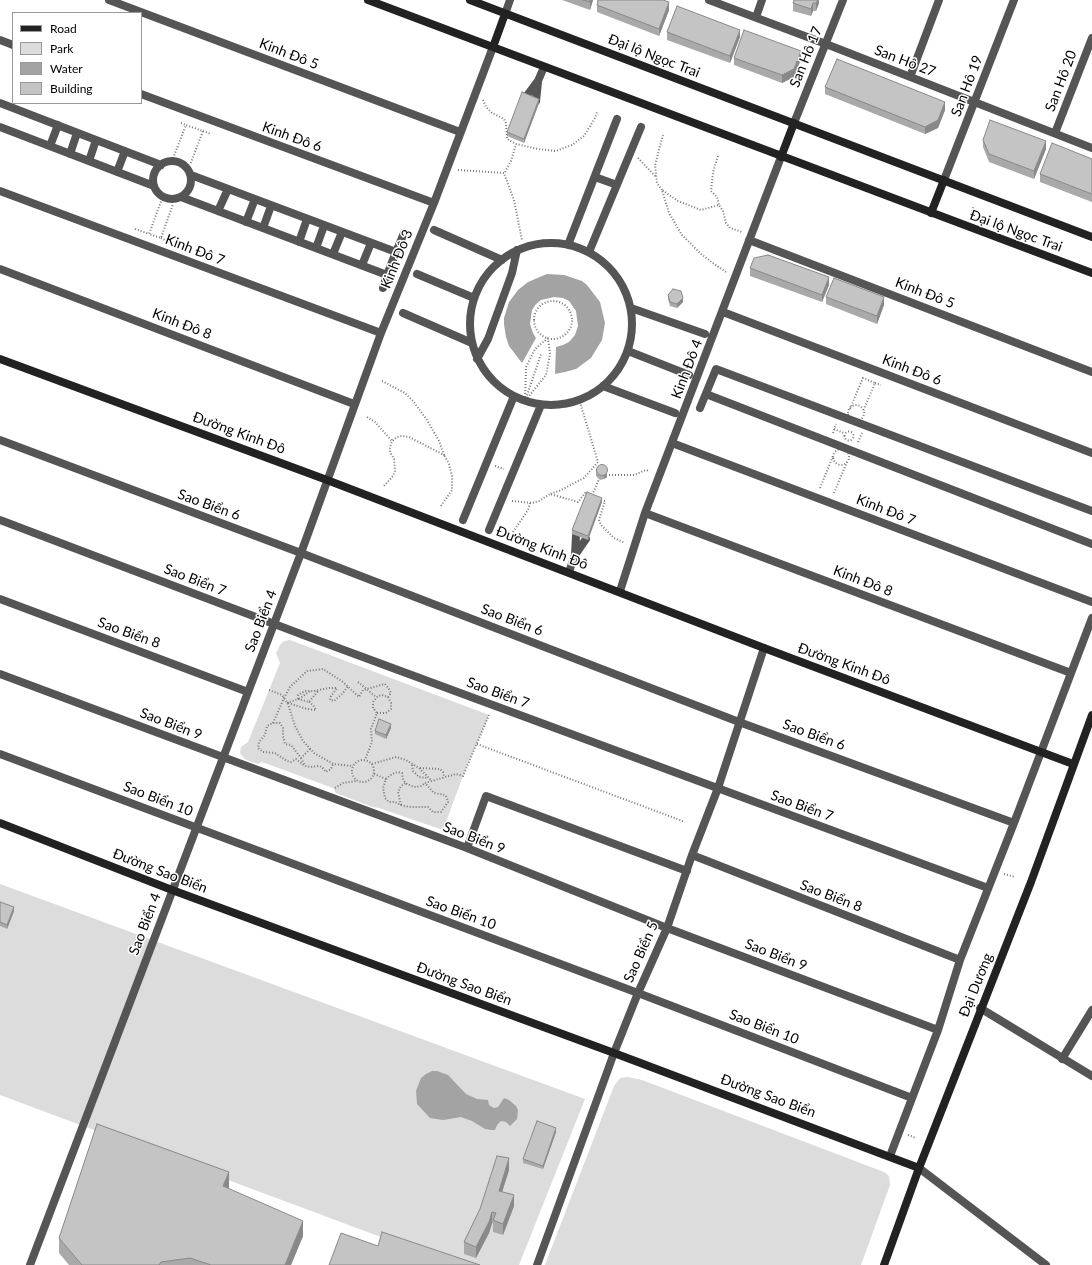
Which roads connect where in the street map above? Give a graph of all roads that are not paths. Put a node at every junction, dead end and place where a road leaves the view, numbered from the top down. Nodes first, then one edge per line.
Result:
1 (109, 0) edge
2 (368, 0) edge
3 (470, 0) edge
4 (510, 0) edge
5 (709, 0) edge
6 (762, 0) edge
7 (843, 0) edge
8 (939, 0) edge
9 (1014, 0) edge
10 (141, 12) edge
11 (142, 12) edge
12 (506, 14) junction
13 (756, 18) junction
14 (1092, 38) edge
15 (0, 40) edge
16 (826, 44) junction
17 (12, 45) edge
18 (493, 47) junction
19 (544, 67) junction
20 (910, 77) junction
21 (538, 81) junction
22 (142, 94) edge
23 (526, 97) edge
24 (536, 101) edge
25 (975, 102) junction
26 (0, 103) edge
27 (618, 119) dead end
28 (794, 123) junction
29 (58, 125) junction
30 (0, 127) edge
31 (641, 127) dead end
32 (460, 132) junction
33 (77, 133) junction
34 (1055, 133) junction
35 (96, 140) junction
36 (50, 146) junction
37 (1092, 148) edge
38 (125, 151) junction
39 (70, 154) junction
40 (781, 157) junction
41 (88, 161) junction
42 (161, 165) junction
43 (117, 172) junction
44 (190, 172) junction
45 (595, 177) junction
46 (944, 180) junction
47 (617, 185) junction
48 (154, 186) junction
49 (228, 189) junction
50 (0, 191) edge
51 (178, 198) junction
52 (255, 200) junction
53 (434, 203) junction
54 (271, 206) junction
55 (218, 211) junction
56 (931, 213) junction
57 (307, 219) junction
58 (246, 222) junction
59 (324, 226) junction
60 (263, 228) junction
61 (434, 230) dead end
62 (342, 232) junction
63 (404, 233) dead end
64 (1092, 237) edge
65 (748, 240) junction
66 (299, 242) junction
67 (371, 243) junction
68 (568, 245) junction
69 (316, 248) junction
70 (520, 249) junction
71 (396, 252) junction
72 (589, 252) junction
73 (333, 254) junction
74 (502, 260) junction
75 (362, 265) junction
76 (0, 269) edge
77 (417, 274) dead end
78 (1092, 274) edge
79 (387, 275) junction
80 (383, 288) dead end
81 (474, 298) junction
82 (631, 308) junction
83 (723, 312) junction
84 (403, 313) dead end
85 (381, 333) junction
86 (705, 334) dead end
87 (472, 343) junction
88 (628, 351) junction
89 (0, 359) edge
90 (476, 359) junction
91 (1092, 372) edge
92 (689, 375) dead end
93 (603, 386) junction
94 (706, 394) junction
95 (514, 396) junction
96 (354, 404) junction
97 (541, 405) junction
98 (700, 408) dead end
99 (675, 413) dead end
100 (0, 440) edge
101 (672, 443) junction
102 (1092, 453) edge
103 (327, 480) junction
104 (1092, 511) edge
105 (645, 513) junction
106 (0, 520) edge
107 (463, 520) dead end
108 (489, 530) dead end
109 (576, 536) edge
110 (586, 539) edge
111 (1092, 544) edge
112 (301, 553) junction
113 (575, 555) junction
114 (569, 572) junction
115 (620, 591) junction
116 (0, 599) edge
117 (1092, 602) edge
118 (1092, 618) edge
119 (274, 624) junction
120 (764, 648) junction
121 (1071, 673) junction
122 (0, 674) edge
123 (248, 692) junction
124 (1092, 715) edge
125 (739, 722) junction
126 (1040, 752) junction
127 (0, 754) edge
128 (223, 757) junction
129 (1073, 764) junction
130 (718, 788) junction
131 (0, 823) edge
132 (1014, 823) junction
133 (197, 828) junction
134 (467, 848) junction
135 (692, 855) junction
136 (686, 871) junction
137 (988, 888) junction
138 (172, 890) junction
139 (667, 928) junction
140 (960, 960) junction
141 (638, 993) junction
142 (980, 1008) junction
143 (1092, 1010) edge
144 (938, 1030) junction
145 (614, 1053) junction
146 (1062, 1059) junction
147 (1092, 1076) edge
148 (912, 1098) junction
149 (890, 1156) junction
150 (919, 1168) junction
151 (30, 1265) edge
152 (536, 1265) edge
153 (884, 1265) edge
154 (1046, 1265) edge

1 - 10 street, Kinh Đô 5
2 - 18 street, Đại lộ Ngọc Trai
3 - 12 street, Đại lộ Ngọc Trai
4 - 12 street
5 - 13 street, San Hô 27
6 - 13 street
7 - 16 street, San Hô 17
8 - 20 street
9 - 25 street, San Hô 19
11 - 32 street, Kinh Đô 5
12 - 18 street
12 - 28 street, Đại lộ Ngọc Trai
13 - 16 street, San Hô 27
14 - 34 street, San Hô 20
15 - 17 street
16 - 20 street, San Hô 27
16 - 28 street, San Hô 17
18 - 19 street, Đại lộ Ngọc Trai
18 - 32 street, Kinh Đô 3
19 - 21 street
19 - 40 street, Đại lộ Ngọc Trai
20 - 25 street, San Hô 27
21 - 23 street
21 - 24 street
22 - 53 street, Kinh Đô 6
25 - 34 street, San Hô 27
25 - 46 street, San Hô 19
26 - 29 street
27 - 45 street
28 - 40 street
28 - 46 street, Đại lộ Ngọc Trai
29 - 33 street
29 - 36 street
30 - 36 street
31 - 47 street
32 - 53 street, Kinh Đô 3
33 - 35 street
33 - 39 street
34 - 37 street, San Hô 27
35 - 38 street
35 - 41 street
36 - 39 street
38 - 42 street
38 - 43 street
39 - 41 street
40 - 56 street, Đại lộ Ngọc Trai
40 - 65 street, Kinh Đô 4
41 - 43 street
42 - 44 street
42 - 48 street
43 - 48 street
44 - 49 street
44 - 51 street
45 - 47 street
45 - 68 street
46 - 56 street
46 - 64 street, Đại lộ Ngọc Trai
47 - 72 street
48 - 51 street
49 - 52 street
49 - 55 street
50 - 85 street, Kinh Đô 7
51 - 55 street
52 - 54 street
52 - 58 street
53 - 85 street, Kinh Đô 3
54 - 57 street
54 - 60 street
55 - 58 street
56 - 78 street, Đại lộ Ngọc Trai
57 - 59 street
57 - 66 street
58 - 60 street
59 - 62 street
59 - 69 street
60 - 66 street
61 - 74 street
62 - 67 street
62 - 73 street
63 - 71 street
65 - 83 street, Kinh Đô 4
65 - 91 street, Kinh Đô 5
66 - 69 street
67 - 71 street
67 - 75 street
68 - 70 street
68 - 72 street
69 - 73 street
70 - 74 street
70 - 90 street
71 - 79 street
72 - 82 street
73 - 75 street
74 - 81 street
75 - 79 street
76 - 96 street, Kinh Đô 8
77 - 81 street
79 - 80 street
81 - 87 street
82 - 86 street
82 - 88 street
83 - 101 street, Kinh Đô 4
83 - 102 street, Kinh Đô 6
84 - 87 street
85 - 96 street, Kinh Đô 3
87 - 90 street
88 - 92 street
88 - 93 street
89 - 103 street, Đường Kinh Đô
90 - 95 street
93 - 97 street
93 - 99 street
94 - 98 street
94 - 104 street
94 - 111 street
95 - 97 street
95 - 107 street
96 - 103 street, Kinh Đô 3
97 - 108 street
100 - 112 street, Sao Biển 6
101 - 105 street, Kinh Đô 4
101 - 117 street, Kinh Đô 7
103 - 112 street, Sao Biển 4
103 - 114 street, Đường Kinh Đô
105 - 115 street, Kinh Đô 4
105 - 121 street, Kinh Đô 8
106 - 119 street, Sao Biển 7
109 - 113 street
110 - 113 street
112 - 119 street, Sao Biển 4
112 - 125 street, Sao Biển 6
113 - 114 street
114 - 115 street, Đường Kinh Đô
115 - 120 street, Đường Kinh Đô
116 - 123 street, Sao Biển 8
118 - 121 street
119 - 123 street, Sao Biển 4
119 - 130 street, Sao Biển 7
120 - 125 street, Sao Biển 5
120 - 126 street, Đường Kinh Đô
121 - 126 street
122 - 128 street, Sao Biển 9
123 - 128 street, Sao Biển 4
124 - 129 street, Đại Dương
125 - 130 street, Sao Biển 5
125 - 132 street, Sao Biển 6
126 - 129 street, Đường Kinh Đô
126 - 132 street
127 - 133 street, Sao Biển 10
128 - 133 street, Sao Biển 4
128 - 134 street, Sao Biển 9
129 - 142 street, Đại Dương
130 - 135 street, Sao Biển 5
130 - 137 street, Sao Biển 7
131 - 138 street, Đường Sao Biển
132 - 137 street
133 - 138 street, Sao Biển 4
133 - 141 street, Sao Biển 10
134 - 136 street
134 - 139 street, Sao Biển 9
135 - 136 street, Sao Biển 5
135 - 140 street, Sao Biển 8
136 - 139 street, Sao Biển 5
137 - 140 street
138 - 145 street, Đường Sao Biển
138 - 151 street, Sao Biển 4
139 - 141 street, Sao Biển 5
139 - 144 street, Sao Biển 9
140 - 144 street
141 - 145 street, Sao Biển 5
141 - 148 street, Sao Biển 10
142 - 146 street
142 - 150 street, Đại Dương
143 - 146 street
144 - 148 street
145 - 149 street, Đường Sao Biển
145 - 152 street, Sao Biển 5
146 - 147 street
148 - 149 street
149 - 150 street, Đường Sao Biển
150 - 153 street, Đại Dương
150 - 154 street

